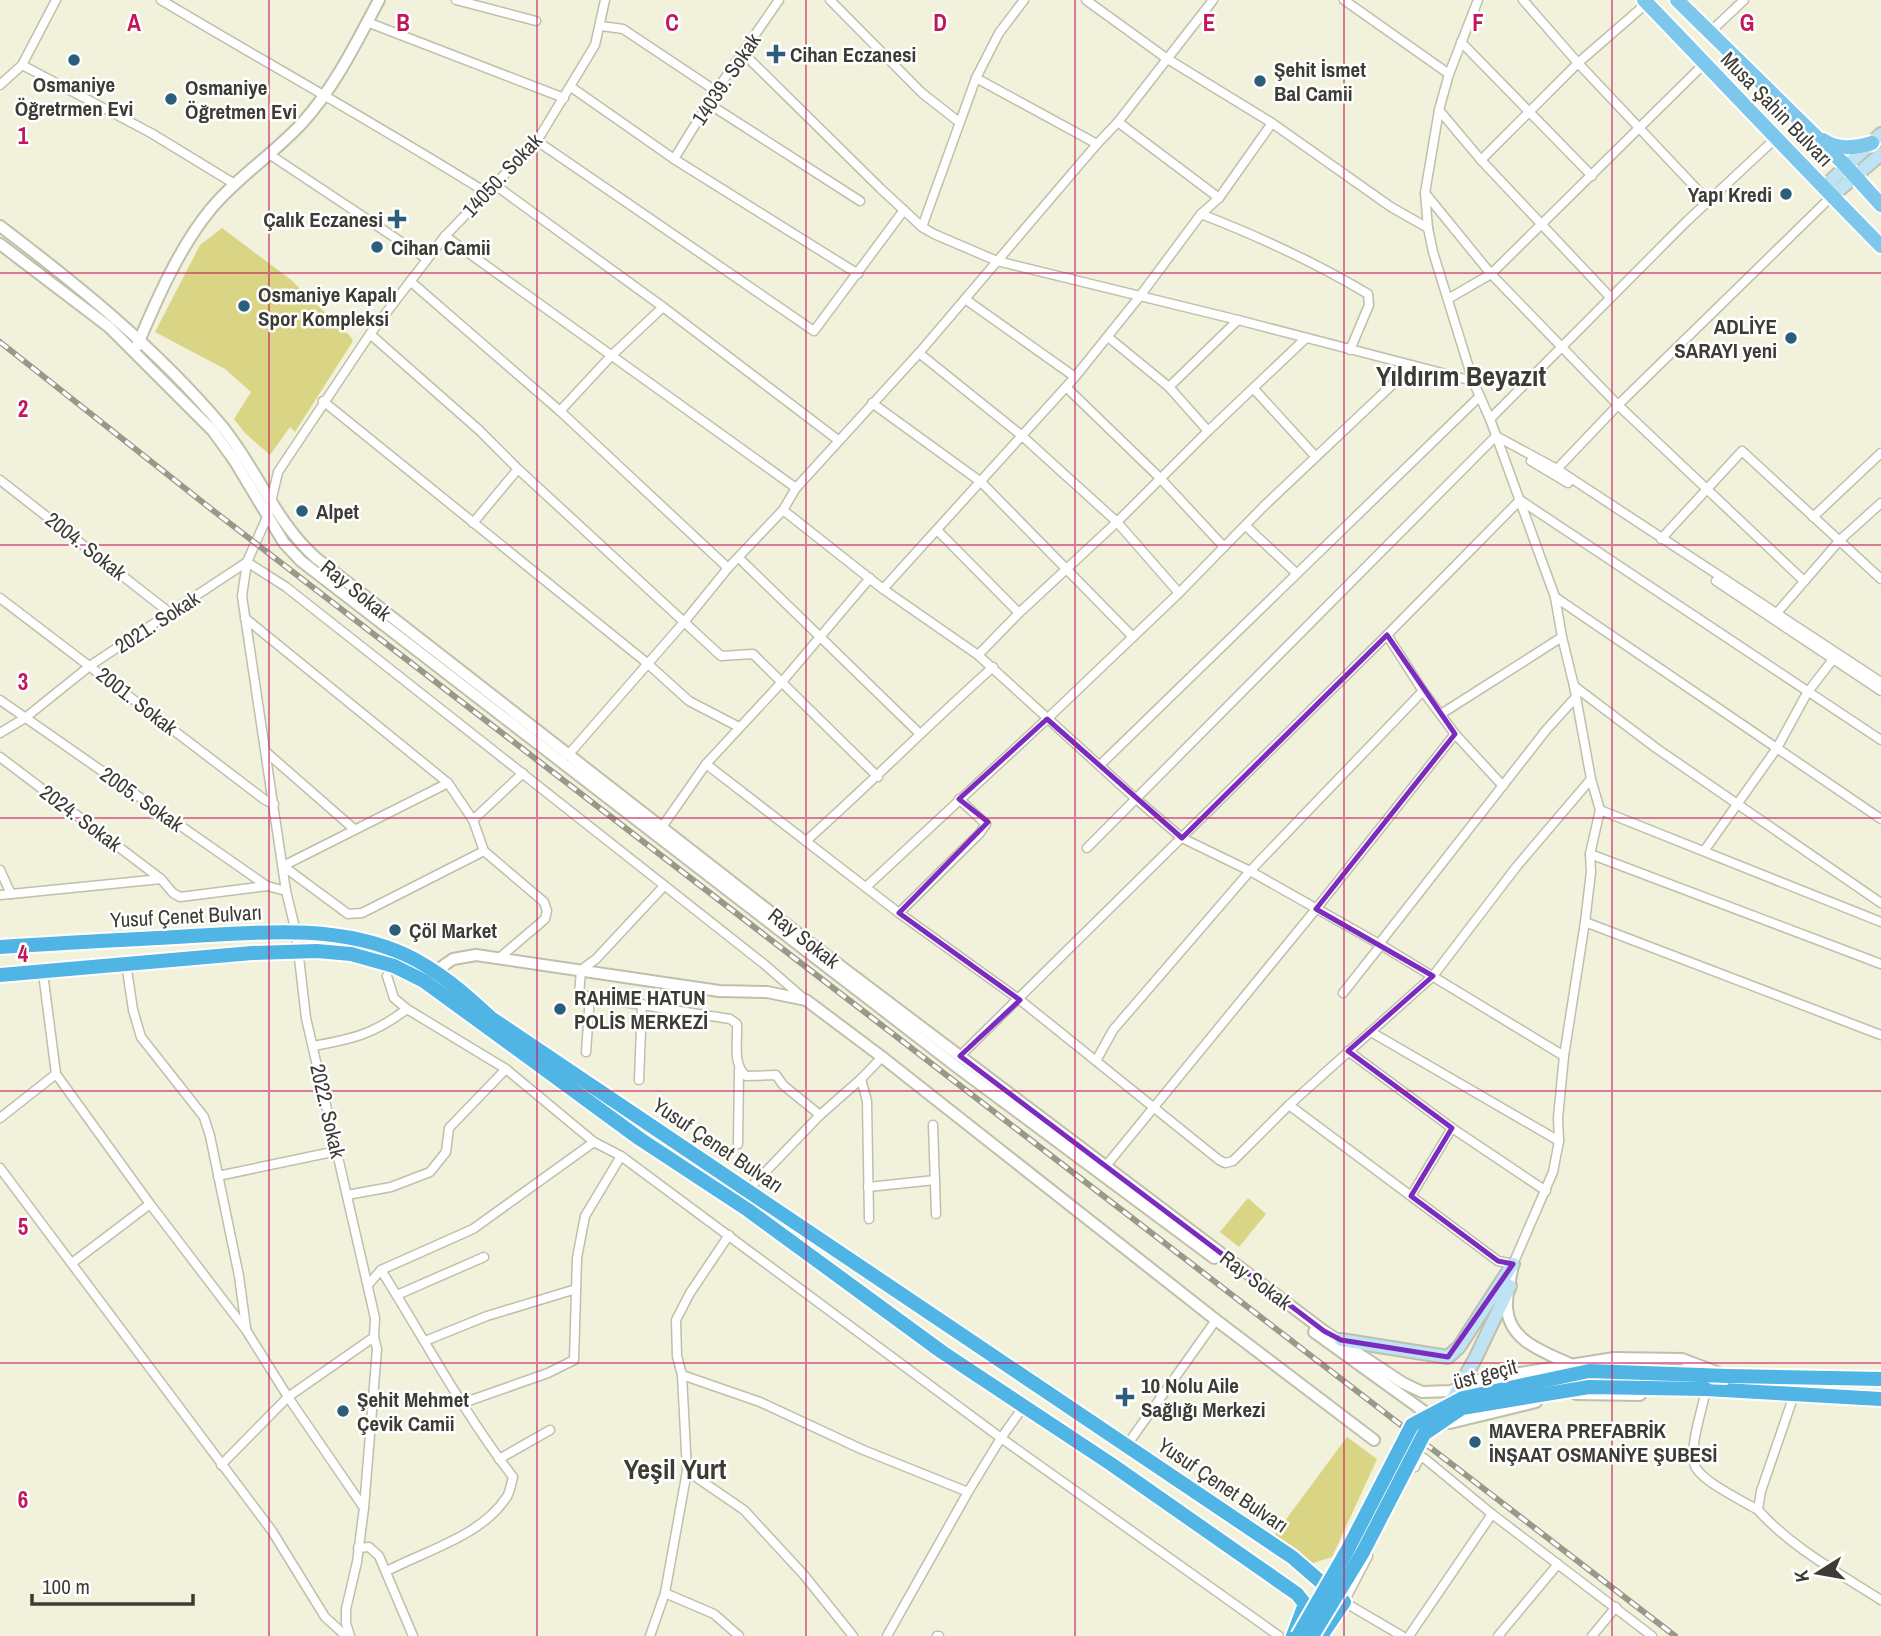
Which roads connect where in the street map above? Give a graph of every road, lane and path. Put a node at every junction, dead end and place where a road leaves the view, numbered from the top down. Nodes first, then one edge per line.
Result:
1 (56, 0) edge
2 (161, 0) edge
3 (379, 0) edge
4 (456, 0) edge
5 (605, 0) edge
6 (779, 0) edge
7 (830, 0) edge
8 (1086, 0) edge
9 (1213, 0) edge
10 (1479, 0) edge
11 (1523, 0) edge
12 (1677, 0) edge
13 (1744, 0) edge
14 (1646, 1) edge
15 (1019, 2) edge
16 (1349, 2) edge
17 (536, 21) dead end
18 (367, 22) junction
19 (601, 26) junction
20 (1709, 33) junction
21 (1461, 42) junction
22 (743, 54) junction
23 (1166, 58) junction
24 (1578, 63) junction
25 (1704, 64) junction
26 (22, 65) junction
27 (1449, 74) junction
28 (976, 78) junction
29 (2, 81) edge
30 (571, 87) junction
31 (716, 91) junction
32 (323, 96) junction
33 (564, 98) junction
34 (709, 104) junction
35 (1439, 110) junction
36 (1532, 112) junction
37 (958, 122) junction
38 (1118, 122) junction
39 (1272, 123) junction
40 (1641, 128) junction
41 (1777, 137) junction
42 (537, 141) junction
43 (1097, 144) junction
44 (1878, 144) edge
45 (269, 154) junction
46 (674, 159) junction
47 (1481, 160) junction
48 (1845, 165) junction
49 (1592, 176) junction
50 (1855, 177) junction
51 (233, 183) junction
52 (495, 186) junction
53 (1828, 191) junction
54 (487, 193) junction
55 (1425, 193) junction
56 (1219, 198) junction
57 (860, 201) dead end
58 (1708, 201) junction
59 (1881, 205) edge
60 (904, 211) junction
61 (1201, 214) junction
62 (1540, 224) junction
63 (0, 226) edge
64 (922, 227) junction
65 (1428, 229) junction
66 (445, 236) junction
67 (0, 244) edge
68 (1881, 246) edge
69 (427, 259) junction
70 (997, 261) junction
71 (858, 274) junction
72 (1491, 274) junction
73 (410, 281) junction
74 (1140, 296) junction
75 (1610, 297) junction
76 (965, 299) junction
77 (1448, 299) junction
78 (663, 307) junction
79 (1238, 320) junction
80 (370, 334) junction
81 (1108, 337) junction
82 (1306, 338) junction
83 (140, 340) junction
84 (1562, 347) junction
85 (1350, 350) junction
86 (135, 352) junction
87 (919, 353) junction
88 (611, 356) junction
89 (1412, 366) junction
90 (1075, 377) junction
91 (1473, 381) junction
92 (1066, 387) junction
93 (1169, 387) junction
94 (1254, 389) junction
95 (1480, 396) junction
96 (323, 401) junction
97 (872, 403) junction
98 (1618, 405) junction
99 (560, 411) junction
100 (1490, 419) junction
101 (1208, 431) junction
102 (1021, 435) junction
103 (1497, 439) junction
104 (838, 440) junction
105 (1881, 453) edge
106 (1316, 457) junction
107 (518, 469) junction
108 (1557, 469) junction
109 (1160, 478) junction
110 (0, 480) edge
111 (981, 482) junction
112 (796, 488) junction
113 (1706, 489) junction
114 (1520, 500) junction
115 (271, 501) junction
116 (1881, 503) edge
117 (783, 510) junction
118 (268, 515) junction
119 (1813, 517) junction
120 (1117, 522) junction
121 (473, 523) junction
122 (1245, 526) junction
123 (937, 530) junction
124 (1661, 539) junction
125 (1840, 540) junction
126 (1224, 547) junction
127 (739, 558) junction
128 (247, 562) junction
129 (728, 568) junction
130 (1066, 568) junction
131 (1296, 573) junction
132 (870, 579) junction
133 (1881, 579) edge
134 (1804, 581) junction
135 (883, 589) junction
136 (1179, 593) junction
137 (1555, 597) junction
138 (0, 598) edge
139 (1019, 613) junction
140 (170, 614) junction
141 (1776, 614) junction
142 (246, 618) junction
143 (685, 621) junction
144 (820, 635) junction
145 (1387, 635) junction
146 (1133, 637) junction
147 (1562, 637) junction
148 (978, 655) junction
149 (1834, 658) junction
150 (647, 663) junction
151 (91, 665) junction
152 (993, 667) junction
153 (1881, 682) edge
154 (781, 683) junction
155 (1574, 686) junction
156 (1423, 691) junction
157 (1881, 691) edge
158 (1807, 693) junction
159 (1576, 697) junction
160 (0, 701) edge
161 (1441, 713) junction
162 (25, 718) junction
163 (1047, 719) junction
164 (738, 727) junction
165 (0, 733) edge
166 (919, 733) junction
167 (1455, 734) junction
168 (1881, 740) edge
169 (1777, 748) junction
170 (266, 752) junction
171 (569, 754) junction
172 (0, 757) edge
173 (706, 764) junction
174 (1100, 765) junction
175 (523, 774) junction
176 (878, 777) junction
177 (1591, 779) junction
178 (448, 783) junction
179 (1503, 786) junction
180 (1135, 798) junction
181 (959, 799) junction
182 (1736, 803) junction
183 (274, 804) junction
184 (1600, 810) junction
185 (1881, 818) edge
186 (473, 820) junction
187 (662, 827) junction
188 (354, 829) junction
189 (1182, 838) junction
190 (806, 841) junction
191 (1087, 848) dead end
192 (484, 851) junction
193 (1704, 851) junction
194 (1590, 854) junction
195 (283, 866) junction
196 (0, 870) edge
197 (1250, 872) junction
198 (161, 879) junction
199 (267, 886) junction
200 (664, 886) junction
201 (866, 887) junction
202 (286, 891) junction
203 (11, 894) junction
204 (0, 895) edge
205 (1881, 903) edge
206 (1316, 909) junction
207 (899, 913) junction
208 (1585, 922) junction
209 (1881, 922) edge
210 (296, 932) junction
211 (1380, 944) junction
212 (0, 947) edge
213 (297, 951) junction
214 (498, 959) junction
215 (126, 963) junction
216 (1881, 964) edge
217 (581, 970) junction
218 (43, 973) junction
219 (0, 975) edge
220 (387, 976) dead end
221 (429, 976) junction
222 (1433, 976) junction
223 (1343, 993) dead end
224 (590, 996) junction
225 (806, 1000) junction
226 (1020, 1000) junction
227 (642, 1004) junction
228 (407, 1009) junction
229 (1371, 1032) junction
230 (1881, 1035) edge
231 (313, 1046) junction
232 (1348, 1051) junction
233 (586, 1052) dead end
234 (960, 1056) junction
235 (1564, 1056) junction
236 (882, 1057) junction
237 (1096, 1061) junction
238 (506, 1069) junction
239 (739, 1070) junction
240 (57, 1074) junction
241 (861, 1079) junction
242 (639, 1080) dead end
243 (1290, 1105) junction
244 (1152, 1108) junction
245 (820, 1115) junction
246 (0, 1118) edge
247 (933, 1125) dead end
248 (1452, 1128) junction
249 (1559, 1141) junction
250 (594, 1142) junction
251 (738, 1144) dead end
252 (337, 1151) junction
253 (621, 1156) junction
254 (1105, 1167) junction
255 (0, 1168) edge
256 (218, 1176) junction
257 (935, 1180) junction
258 (868, 1187) junction
259 (748, 1190) junction
260 (1546, 1191) junction
261 (347, 1195) junction
262 (1411, 1196) junction
263 (150, 1204) junction
264 (936, 1214) dead end
265 (869, 1219) dead end
266 (729, 1235) junction
267 (484, 1257) dead end
268 (72, 1263) junction
269 (1513, 1264) junction
270 (381, 1270) junction
271 (368, 1285) junction
272 (1510, 1286) junction
273 (576, 1289) junction
274 (397, 1295) junction
275 (1216, 1320) junction
276 (246, 1330) junction
277 (374, 1337) junction
278 (1341, 1340) junction
279 (425, 1341) junction
280 (1570, 1364) junction
281 (682, 1375) junction
282 (1728, 1376) junction
283 (1881, 1379) edge
284 (1459, 1388) junction
285 (1706, 1389) junction
286 (1794, 1395) junction
287 (288, 1397) junction
288 (1881, 1399) edge
289 (460, 1404) junction
290 (1024, 1406) junction
291 (1440, 1420) junction
292 (550, 1430) dead end
293 (1001, 1438) junction
294 (1374, 1440) dead end
295 (1127, 1445) junction
296 (499, 1459) junction
297 (221, 1465) junction
298 (687, 1471) junction
299 (968, 1492) junction
300 (364, 1508) junction
301 (1758, 1510) junction
302 (1492, 1514) junction
303 (358, 1548) junction
304 (1558, 1564) junction
305 (387, 1571) junction
306 (665, 1594) junction
307 (1881, 1600) edge
308 (1344, 1602) junction
309 (1616, 1607) junction
310 (348, 1636) edge
311 (413, 1636) edge
312 (650, 1636) edge
313 (738, 1636) edge
314 (853, 1636) edge
315 (887, 1636) edge
316 (1279, 1636) edge
317 (1295, 1636) edge
318 (1312, 1636) edge
319 (1321, 1636) edge
320 (1402, 1636) edge
321 (1409, 1636) edge
322 (1498, 1636) edge
323 (1592, 1636) edge
324 (1652, 1636) edge

1 - 26 street
2 - 32 street
3 - 18 street
4 - 17 street
5 - 19 street, 14050. Sokak
6 - 22 street, 14039. Sokak
7 - 37 street
8 - 23 street
9 - 23 street
10 - 21 street
11 - 24 street
12 - 20 main road, Musa Şahin Bulvarı
13 - 20 street
14 - 24 street
14 - 25 main road, Musa Şahin Bulvarı
15 - 28 street
16 - 27 street
18 - 32 street
18 - 33 street
19 - 30 street, 14050. Sokak
19 - 31 street
20 - 44 main road
20 - 48 main road, Musa Şahin Bulvarı
21 - 27 street
21 - 36 street
22 - 31 street, 14039. Sokak
22 - 60 street
23 - 38 street
23 - 39 street
24 - 36 street
24 - 40 street
25 - 40 street
25 - 41 main road, Musa Şahin Bulvarı
26 - 29 street
26 - 51 street
27 - 35 street
28 - 37 street
28 - 43 street
30 - 33 street, 14050. Sokak
30 - 46 street
31 - 34 street, 14039. Sokak
32 - 45 street
32 - 54 street
33 - 42 street, 14050. Sokak
34 - 46 street, 14039. Sokak
34 - 57 street
35 - 47 street
35 - 55 street
36 - 47 street
36 - 49 street
37 - 64 street
38 - 43 street
38 - 56 street
39 - 56 street
39 - 65 street
40 - 49 street
40 - 58 street
41 - 53 main road, Musa Şahin Bulvarı
41 - 58 street
42 - 52 street, 14050. Sokak
42 - 71 street
43 - 70 street
44 - 48 main road
44 - 50 main road
45 - 51 street
45 - 69 street
46 - 71 street
47 - 62 street
48 - 50 main road, Musa Şahin Bulvarı
48 - 53 main road
49 - 62 street
50 - 53 main road
50 - 59 main road, Musa Şahin Bulvarı
51 - 83 street
52 - 54 street, 14050. Sokak
52 - 78 street
53 - 68 main road, Musa Şahin Bulvarı
53 - 98 street
54 - 66 street, 14050. Sokak
55 - 65 street
55 - 72 street
56 - 61 street
58 - 75 street
60 - 64 street
60 - 71 street
61 - 74 street
61 - 85 street
62 - 72 street
62 - 75 street
63 - 83 street, Ray Sokak
64 - 70 street
65 - 77 street
66 - 69 street, 14050. Sokak
66 - 88 street
67 - 86 street
69 - 73 street, 14050. Sokak
70 - 74 street
70 - 76 street
72 - 77 street
72 - 84 street
73 - 80 street, 14050. Sokak
73 - 99 street
74 - 79 street
74 - 81 street
75 - 84 street
76 - 87 street
76 - 90 street
77 - 91 street
78 - 88 street
78 - 104 street
79 - 82 street
79 - 93 street
80 - 96 street, 14050. Sokak
80 - 107 street
81 - 90 street
81 - 93 street
82 - 85 street
82 - 94 street
83 - 86 street
83 - 115 street, Ray Sokak
84 - 98 street
84 - 100 street
85 - 89 street
86 - 118 street
87 - 97 street
87 - 102 street
88 - 99 street
88 - 112 street
89 - 91 street
89 - 106 street
90 - 92 street
91 - 95 street
92 - 102 street
92 - 109 street
93 - 101 street
94 - 101 street
94 - 106 street
95 - 100 street
95 - 131 street
96 - 115 street, 14050. Sokak
96 - 121 street
97 - 104 street
97 - 111 street
98 - 108 street
98 - 113 street
99 - 129 street
100 - 103 street
101 - 109 street
102 - 111 street
102 - 120 street
103 - 108 street
103 - 114 street
103 - 149 street
103 - 180 street
104 - 112 street
105 - 119 street
106 - 122 street
107 - 121 street
107 - 143 street
108 - 124 street
109 - 120 street
109 - 126 street
110 - 140 street, 2004. Sokak
111 - 123 street
111 - 130 street
112 - 117 street
113 - 119 street
113 - 124 street
113 - 134 street
114 - 137 street
114 - 145 street
114 - 158 street
115 - 118 street, 14050. Sokak
115 - 171 street, Ray Sokak
116 - 125 street
117 - 127 street
117 - 132 street
118 - 128 street, 14050. Sokak
118 - 291 street
119 - 125 street
120 - 130 street
120 - 136 street
121 - 150 street
122 - 126 street
122 - 131 street
123 - 135 street
123 - 139 street
124 - 141 street
125 - 133 street
125 - 134 street
126 - 136 street
127 - 129 street
127 - 144 street
128 - 140 street, 2021. Sokak
128 - 142 street, 2022. Sokak
128 - 175 street
129 - 143 street
130 - 139 street
130 - 146 street
131 - 174 street
132 - 135 street
132 - 144 street
134 - 141 street
135 - 148 street
136 - 146 street
137 - 147 street
137 - 169 street
138 - 151 street, 2001. Sokak
139 - 148 street
140 - 151 street, 2021. Sokak
141 - 153 street
142 - 170 street, 2022. Sokak
142 - 178 street
143 - 150 street
143 - 154 street
144 - 154 street
144 - 166 street
145 - 156 street
145 - 189 street
146 - 163 street
147 - 155 street
147 - 161 street
148 - 152 street
149 - 157 street
149 - 158 street
150 - 164 street
150 - 171 street
151 - 162 street, 2021. Sokak
151 - 183 street, 2001. Sokak
152 - 163 street
152 - 166 street
154 - 164 street
154 - 176 street
155 - 159 street
155 - 182 street
156 - 161 street
156 - 197 street
158 - 168 street
158 - 169 street
159 - 177 street
159 - 179 street
160 - 162 street, 2005. Sokak
161 - 167 street
162 - 165 street, 2021. Sokak
162 - 199 street, 2005. Sokak
163 - 174 street
163 - 181 street
164 - 173 street
166 - 176 street
167 - 179 street
167 - 206 street
169 - 182 street
169 - 185 street
170 - 183 street, 2022. Sokak
170 - 188 street
171 - 187 street, Ray Sokak
172 - 198 street, 2024. Sokak
173 - 187 street
173 - 190 street
174 - 180 street
175 - 186 street
175 - 200 street
176 - 190 street
177 - 184 street
177 - 222 street
178 - 186 street
178 - 188 street
179 - 211 street
180 - 189 street
180 - 191 street
181 - 201 street
181 - 207 street
182 - 193 street
182 - 205 street
183 - 195 street, 2022. Sokak
184 - 193 street
184 - 194 street
186 - 192 street
187 - 234 street, Ray Sokak
188 - 195 street
189 - 197 street
189 - 226 street
190 - 201 street
192 - 195 street
192 - 214 street
193 - 209 street
194 - 208 street
194 - 216 street
195 - 202 street, 2022. Sokak
196 - 203 street
197 - 206 street
197 - 237 street
198 - 199 street, 2024. Sokak
198 - 203 street
199 - 202 street, 2005. Sokak
200 - 217 street
200 - 225 street
201 - 207 street
202 - 210 street, 2022. Sokak
203 - 204 street
206 - 211 street
206 - 244 street
207 - 226 street
208 - 230 street
208 - 235 street
210 - 212 highway, Yusuf Çenet Bulvarı
210 - 213 street, 2022. Sokak
210 - 221 highway, Yusuf Çenet Bulvarı
211 - 222 street
211 - 223 street
213 - 215 highway, Yusuf Çenet Bulvarı
213 - 221 highway, Yusuf Çenet Bulvarı
213 - 231 street, 2022. Sokak
214 - 217 street
214 - 221 street
215 - 218 highway, Yusuf Çenet Bulvarı
215 - 256 street
217 - 224 street
217 - 225 street
218 - 219 highway, Yusuf Çenet Bulvarı
218 - 240 street
220 - 228 street
221 - 259 highway, Yusuf Çenet Bulvarı
221 - 290 highway, Yusuf Çenet Bulvarı
222 - 229 street
222 - 235 street
224 - 227 street
224 - 233 street
225 - 236 street
226 - 234 street
226 - 237 street
227 - 239 street
227 - 242 street
228 - 231 street
228 - 238 street
229 - 232 street
229 - 249 street
231 - 252 street, 2022. Sokak
232 - 243 street
232 - 248 street
234 - 254 street, Ray Sokak
235 - 249 street
236 - 241 street
236 - 275 street
237 - 244 street
238 - 250 street
238 - 261 street
239 - 245 street
239 - 251 street
240 - 246 street
240 - 263 street
241 - 245 street
241 - 258 street
243 - 244 street
243 - 262 street
244 - 254 street
245 - 259 street
247 - 257 street
248 - 260 street
248 - 262 street
249 - 260 street
250 - 253 street
250 - 270 street
252 - 256 street
252 - 261 street, 2022. Sokak
253 - 266 street
253 - 273 street
254 - 278 street, Ray Sokak
255 - 268 street
256 - 276 street
257 - 258 street
257 - 264 street
258 - 265 street
259 - 295 highway, Yusuf Çenet Bulvarı
260 - 269 street
261 - 271 street, 2022. Sokak
262 - 269 street
263 - 268 street
263 - 276 street
266 - 281 street
266 - 293 street
267 - 274 street
268 - 297 street
269 - 272 street
269 - 278 main road
270 - 271 street
270 - 274 street
271 - 277 street, 2022. Sokak
272 - 280 street
272 - 284 main road
273 - 279 street
273 - 289 street
274 - 279 street
275 - 294 street
275 - 295 street
276 - 287 street
277 - 287 street
277 - 300 street, 2022. Sokak
278 - 284 street, Ray Sokak
279 - 289 street
280 - 282 street, Ray Sokak
280 - 284 street, Ray Sokak
281 - 298 street
281 - 299 street
282 - 283 highway
282 - 317 highway, üst geçit, bridge
284 - 291 main road
285 - 286 highway
285 - 291 street
285 - 301 street
285 - 318 highway, bridge
286 - 288 highway
286 - 301 street
287 - 297 street
287 - 300 street
289 - 296 street
290 - 293 street
290 - 317 highway, Yusuf Çenet Bulvarı
292 - 296 street
293 - 299 street
293 - 316 street
295 - 308 highway, Yusuf Çenet Bulvarı
296 - 305 street
297 - 310 street
298 - 306 street
298 - 314 street
299 - 315 street
300 - 303 street, 2022. Sokak
301 - 307 street
302 - 304 street
302 - 308 street
302 - 321 street
303 - 305 street
303 - 310 street, 2022. Sokak
304 - 309 street
304 - 322 street
305 - 311 street
306 - 312 street
306 - 313 street
308 - 319 highway
308 - 320 street
309 - 323 street
309 - 324 street

